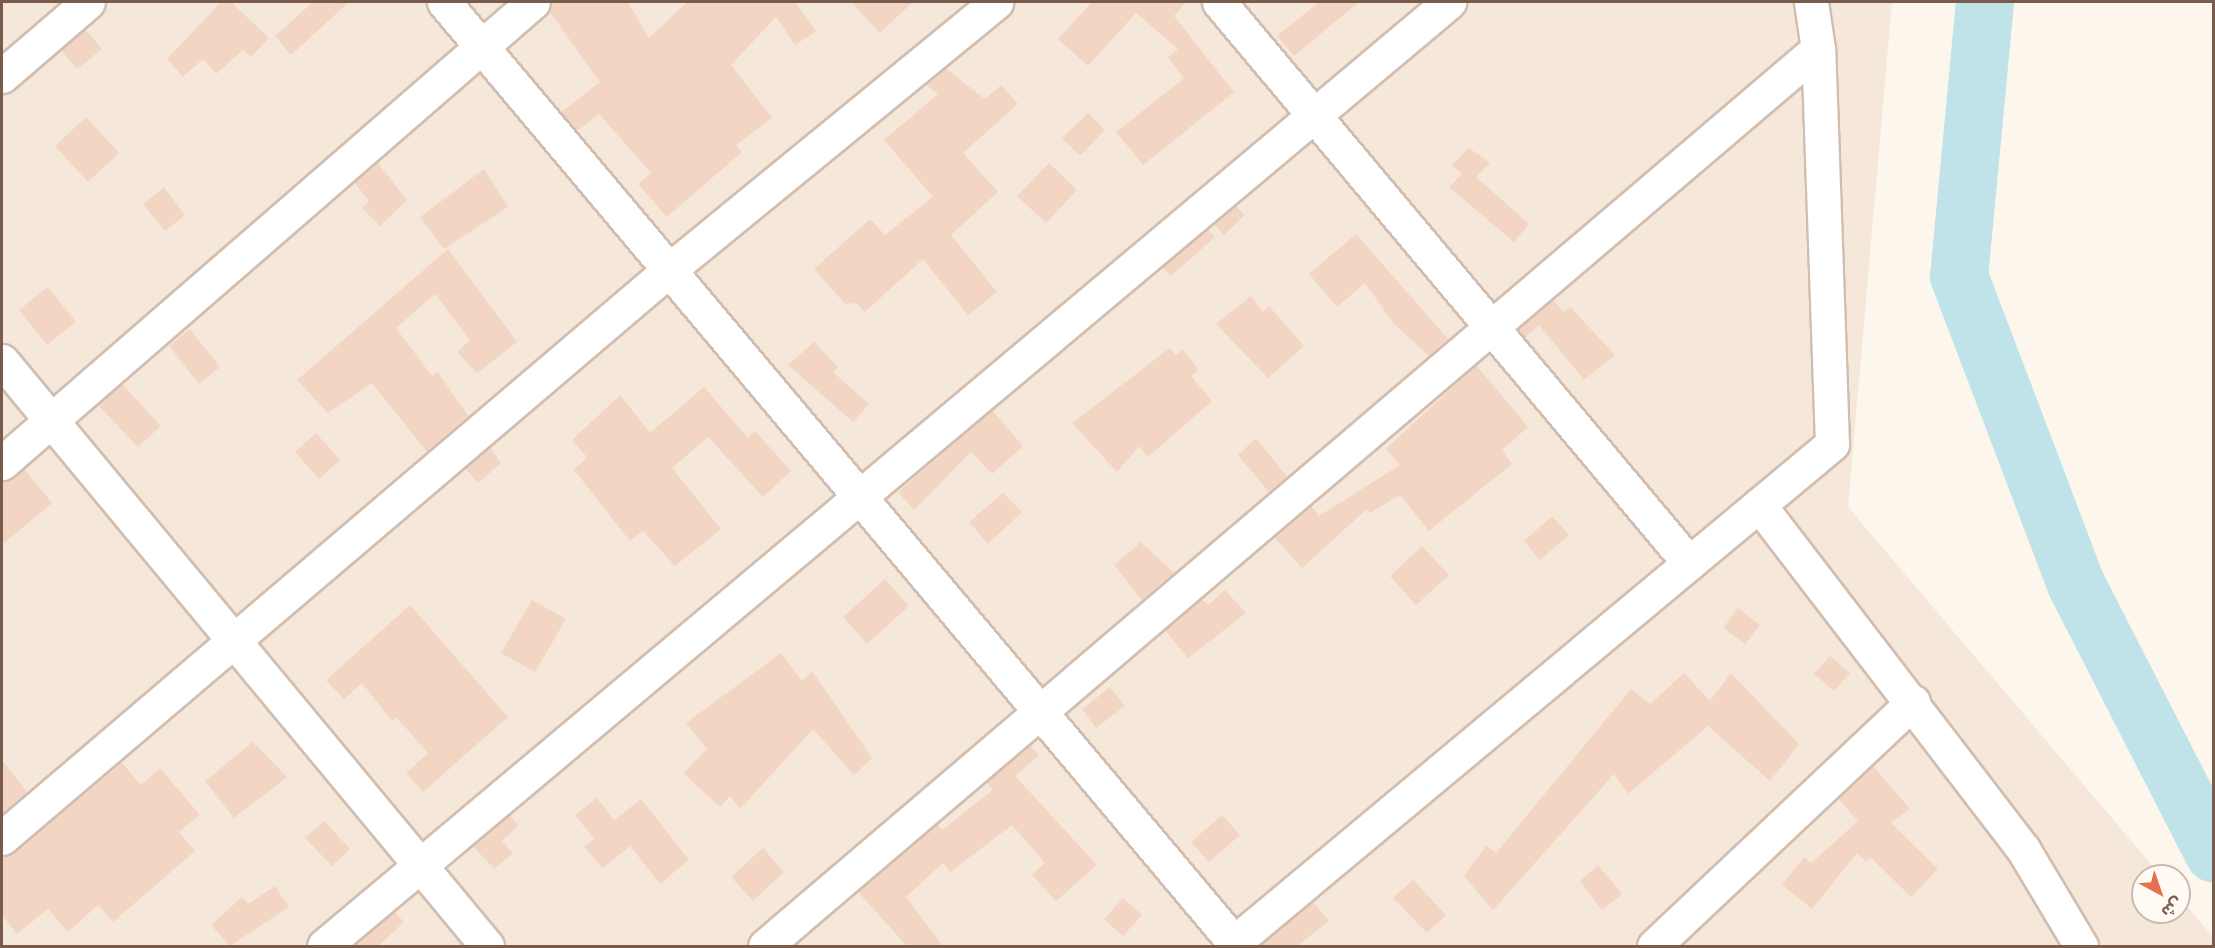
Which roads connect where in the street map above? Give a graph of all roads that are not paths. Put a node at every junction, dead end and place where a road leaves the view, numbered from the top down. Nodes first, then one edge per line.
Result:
1 (88, 2) edge
2 (444, 2) edge
3 (533, 2) edge
4 (996, 2) edge
5 (1219, 2) edge
6 (1449, 2) edge
7 (1811, 2) edge
8 (481, 46) junction
9 (1818, 49) junction
10 (2, 76) edge
11 (1314, 115) junction
12 (669, 270) junction
13 (1493, 329) junction
14 (2, 361) edge
15 (51, 420) junction
16 (2, 463) edge
17 (858, 495) junction
18 (1759, 505) junction
19 (1689, 563) junction
20 (234, 642) junction
21 (1913, 702) junction
22 (1040, 712) junction
23 (2, 838) edge
24 (420, 866) junction
25 (1233, 945) edge
26 (324, 946) edge
27 (487, 946) edge
28 (765, 946) edge
29 (1654, 946) edge
30 (2081, 946) edge

1 - 10 street
2 - 8 street
3 - 8 street
4 - 12 street
5 - 11 street
6 - 11 street
7 - 9 street
8 - 12 street
8 - 15 street
9 - 13 street
9 - 18 street
11 - 13 street
11 - 17 street
12 - 17 street
12 - 20 street
13 - 19 street
13 - 22 street
14 - 15 street
15 - 16 street
15 - 20 street
17 - 22 street
17 - 24 street
18 - 19 street
18 - 21 street
19 - 25 street
20 - 23 street
20 - 24 street
21 - 29 street
21 - 30 street
22 - 25 street
22 - 28 street
24 - 26 street
24 - 27 street

